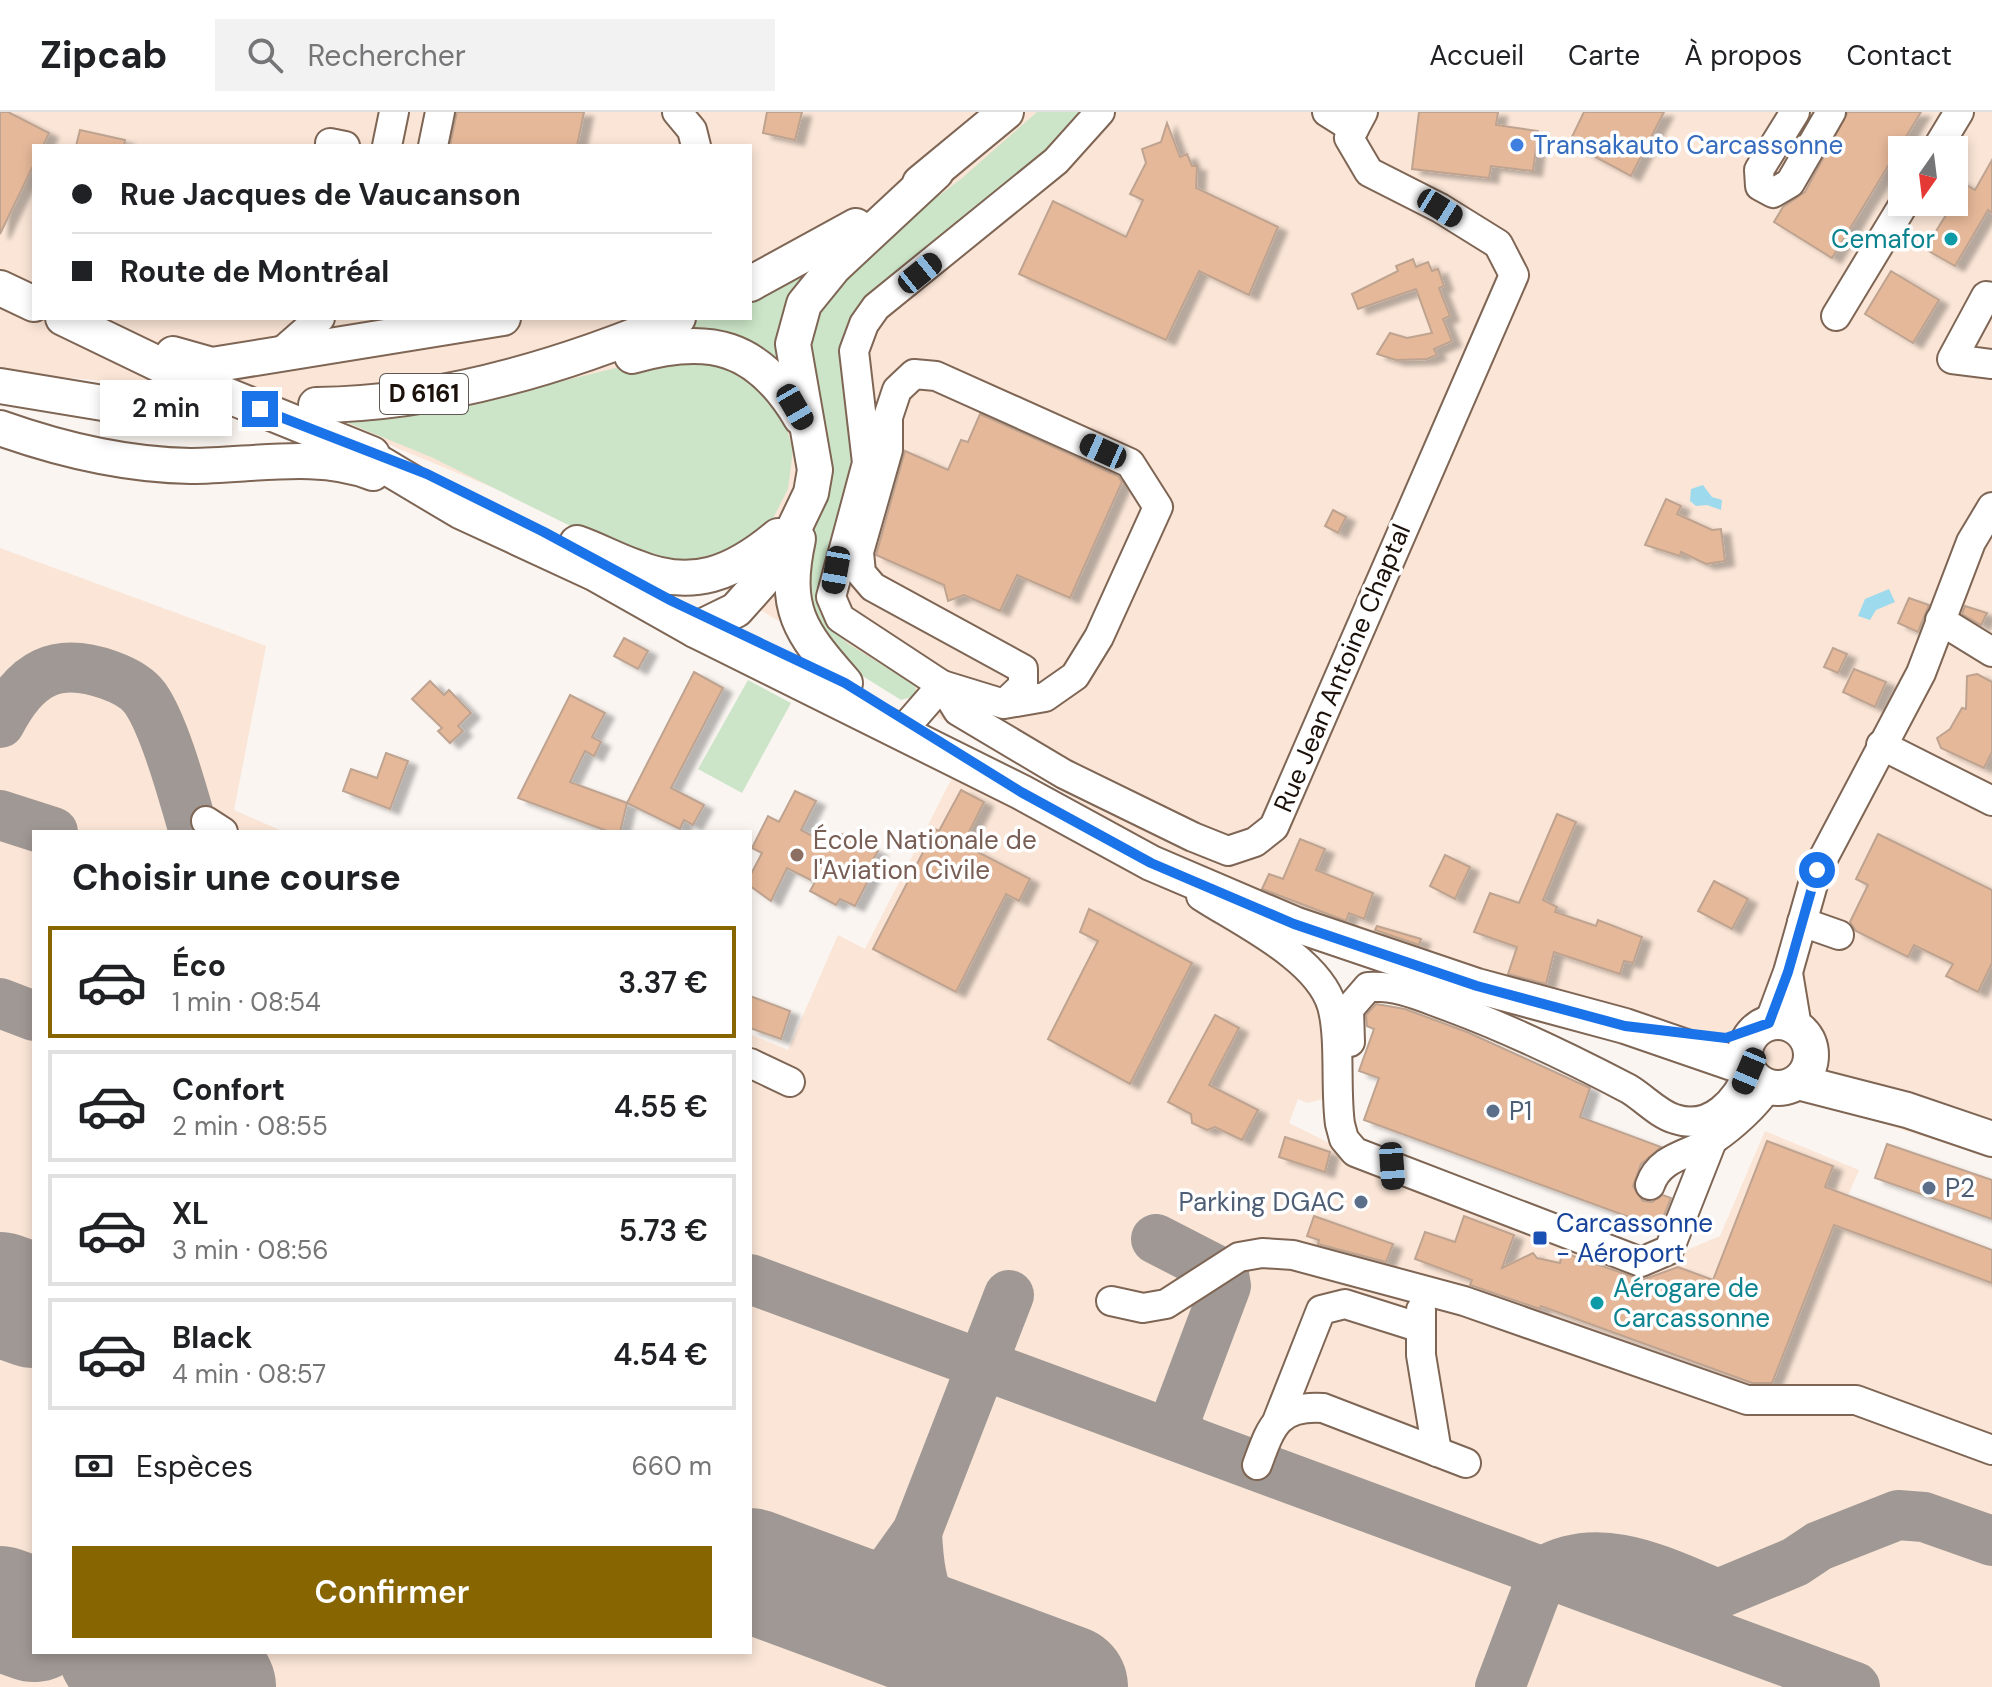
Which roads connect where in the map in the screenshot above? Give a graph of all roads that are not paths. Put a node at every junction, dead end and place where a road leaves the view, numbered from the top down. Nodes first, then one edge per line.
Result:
1 (394, 112) edge
2 (440, 112) edge
3 (677, 112) edge
4 (1006, 112) edge
5 (1100, 112) edge
6 (1327, 112) edge
7 (1795, 112) edge
8 (1831, 112) edge
9 (1959, 112) edge
10 (1359, 120) edge
11 (1944, 136) edge
12 (387, 144) edge
13 (433, 144) edge
14 (696, 144) edge
15 (936, 172) junction
16 (1897, 216) edge
17 (805, 258) junction
18 (752, 270) edge
19 (0, 276) edge
20 (752, 283) edge
21 (0, 288) edge
22 (32, 291) edge
23 (1992, 297) edge
24 (32, 303) edge
25 (1836, 316) dead end
26 (67, 320) edge
27 (96, 320) edge
28 (318, 320) edge
29 (673, 320) edge
30 (452, 321) edge
31 (279, 354) junction
32 (1992, 364) edge
33 (530, 372) junction
34 (0, 386) edge
35 (316, 405) dead end
36 (195, 409) dead end
37 (0, 428) edge
38 (811, 434) junction
39 (351, 446) junction
40 (1992, 507) edge
41 (460, 511) junction
42 (803, 515) junction
43 (544, 532) junction
44 (594, 573) junction
45 (763, 577) junction
46 (672, 601) junction
47 (1940, 620) junction
48 (705, 626) junction
49 (1992, 652) edge
50 (845, 683) junction
51 (942, 685) junction
52 (1004, 704) junction
53 (909, 723) junction
54 (1881, 745) junction
55 (1021, 792) junction
56 (1992, 801) edge
57 (1151, 863) junction
58 (1802, 922) junction
59 (1839, 935) dead end
60 (1342, 1035) junction
61 (1775, 1055) junction
62 (752, 1064) edge
63 (790, 1082) dead end
64 (1992, 1139) edge
65 (1712, 1141) junction
66 (1650, 1185) dead end
67 (1421, 1289) junction
68 (1111, 1301) dead end
69 (1421, 1328) junction
70 (1278, 1419) junction
71 (1992, 1450) edge
72 (1437, 1452) junction
73 (1466, 1463) dead end
74 (1257, 1465) dead end

1 - 12 street
2 - 13 street
3 - 14 street
4 - 15 main road
5 - 51 street, Rue Jean Antoine Chaptal
6 - 10 street
7 - 8 street
9 - 11 street
10 - 51 street, Rue Jean Antoine Chaptal
15 - 17 main road
15 - 38 main road
16 - 25 street
17 - 18 main road
17 - 20 main road
19 - 22 main road
21 - 24 main road
23 - 32 street
26 - 39 main road
27 - 31 main road
28 - 31 street
29 - 33 main road, D 6161
30 - 31 main road
33 - 35 main road, D 6161
33 - 38 main road
34 - 36 main road
37 - 41 main road
38 - 42 main road
39 - 41 main road
39 - 43 main road
40 - 47 street
41 - 44 main road
42 - 43 main road
42 - 45 main road
42 - 50 main road
43 - 46 main road
44 - 46 main road
44 - 48 main road
45 - 46 main road
45 - 48 main road
46 - 48 main road
47 - 49 street
47 - 54 street
48 - 50 main road
48 - 55 main road
50 - 53 main road
51 - 52 street
51 - 53 street
52 - 52 street
53 - 55 main road
54 - 56 street
54 - 58 street
55 - 57 main road
57 - 60 street
57 - 61 main road
58 - 59 street
58 - 61 street
60 - 61 street
60 - 65 street
61 - 64 main road
61 - 65 street
62 - 63 street
65 - 66 street
67 - 68 street
67 - 69 street
67 - 71 street
69 - 70 street
69 - 72 street
70 - 72 street
70 - 74 street
72 - 73 street

